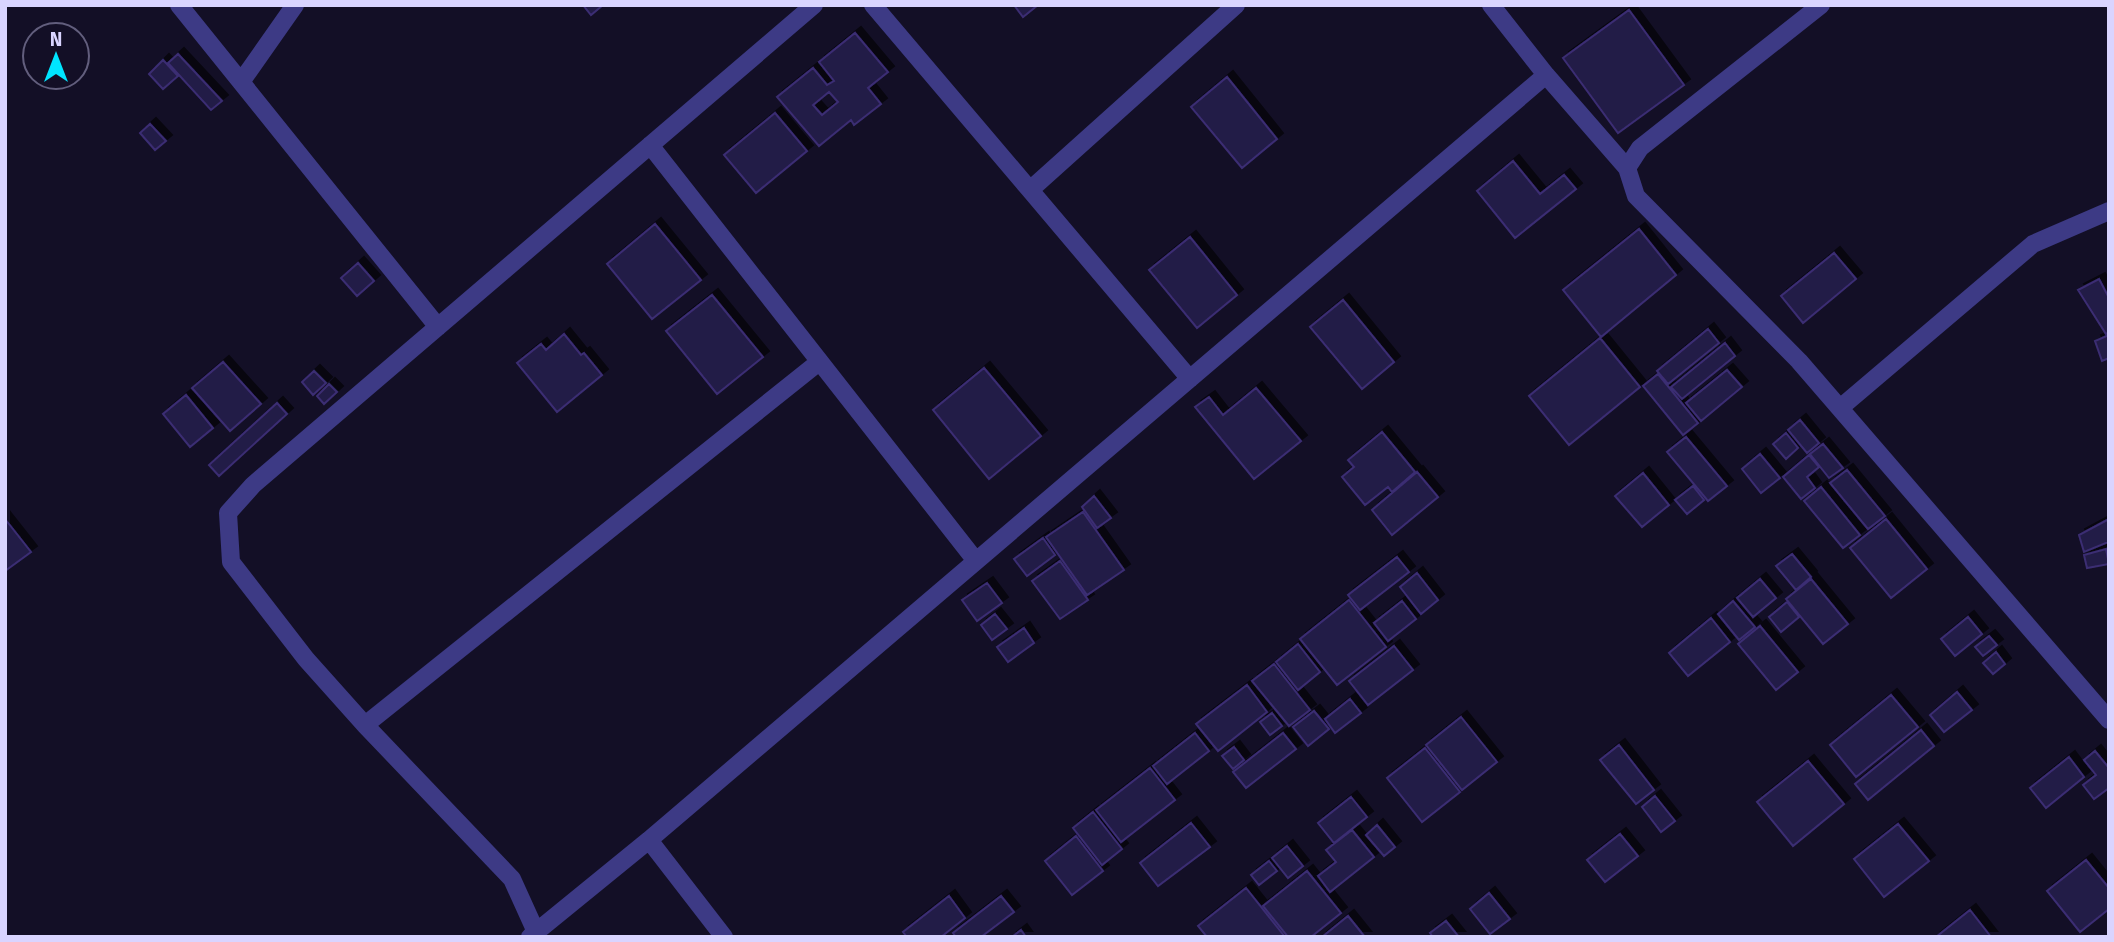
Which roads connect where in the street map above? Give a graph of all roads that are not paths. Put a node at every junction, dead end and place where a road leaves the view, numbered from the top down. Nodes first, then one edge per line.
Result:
1 (179, 5) edge
2 (295, 5) edge
3 (814, 5) edge
4 (873, 5) edge
5 (1236, 5) edge
6 (1491, 5) edge
7 (1820, 6) edge
8 (1546, 75) junction
9 (241, 82) junction
10 (650, 145) junction
11 (1627, 168) junction
12 (1030, 190) junction
13 (2109, 211) edge
14 (438, 327) junction
15 (819, 362) junction
16 (1190, 379) junction
17 (1840, 408) junction
18 (976, 561) junction
19 (2109, 720) edge
20 (365, 725) junction
21 (649, 840) junction
22 (533, 934) edge
23 (724, 937) edge

1 - 9 street
2 - 9 street
3 - 10 street
4 - 12 street
5 - 12 street
6 - 8 street
7 - 11 street
8 - 11 street
8 - 16 street
9 - 14 street
10 - 14 street
10 - 15 street
11 - 17 street
12 - 16 street
13 - 17 street
14 - 20 street
15 - 18 street
15 - 20 street
16 - 18 street
17 - 19 street
18 - 21 street
20 - 22 street
21 - 22 street
21 - 23 street

